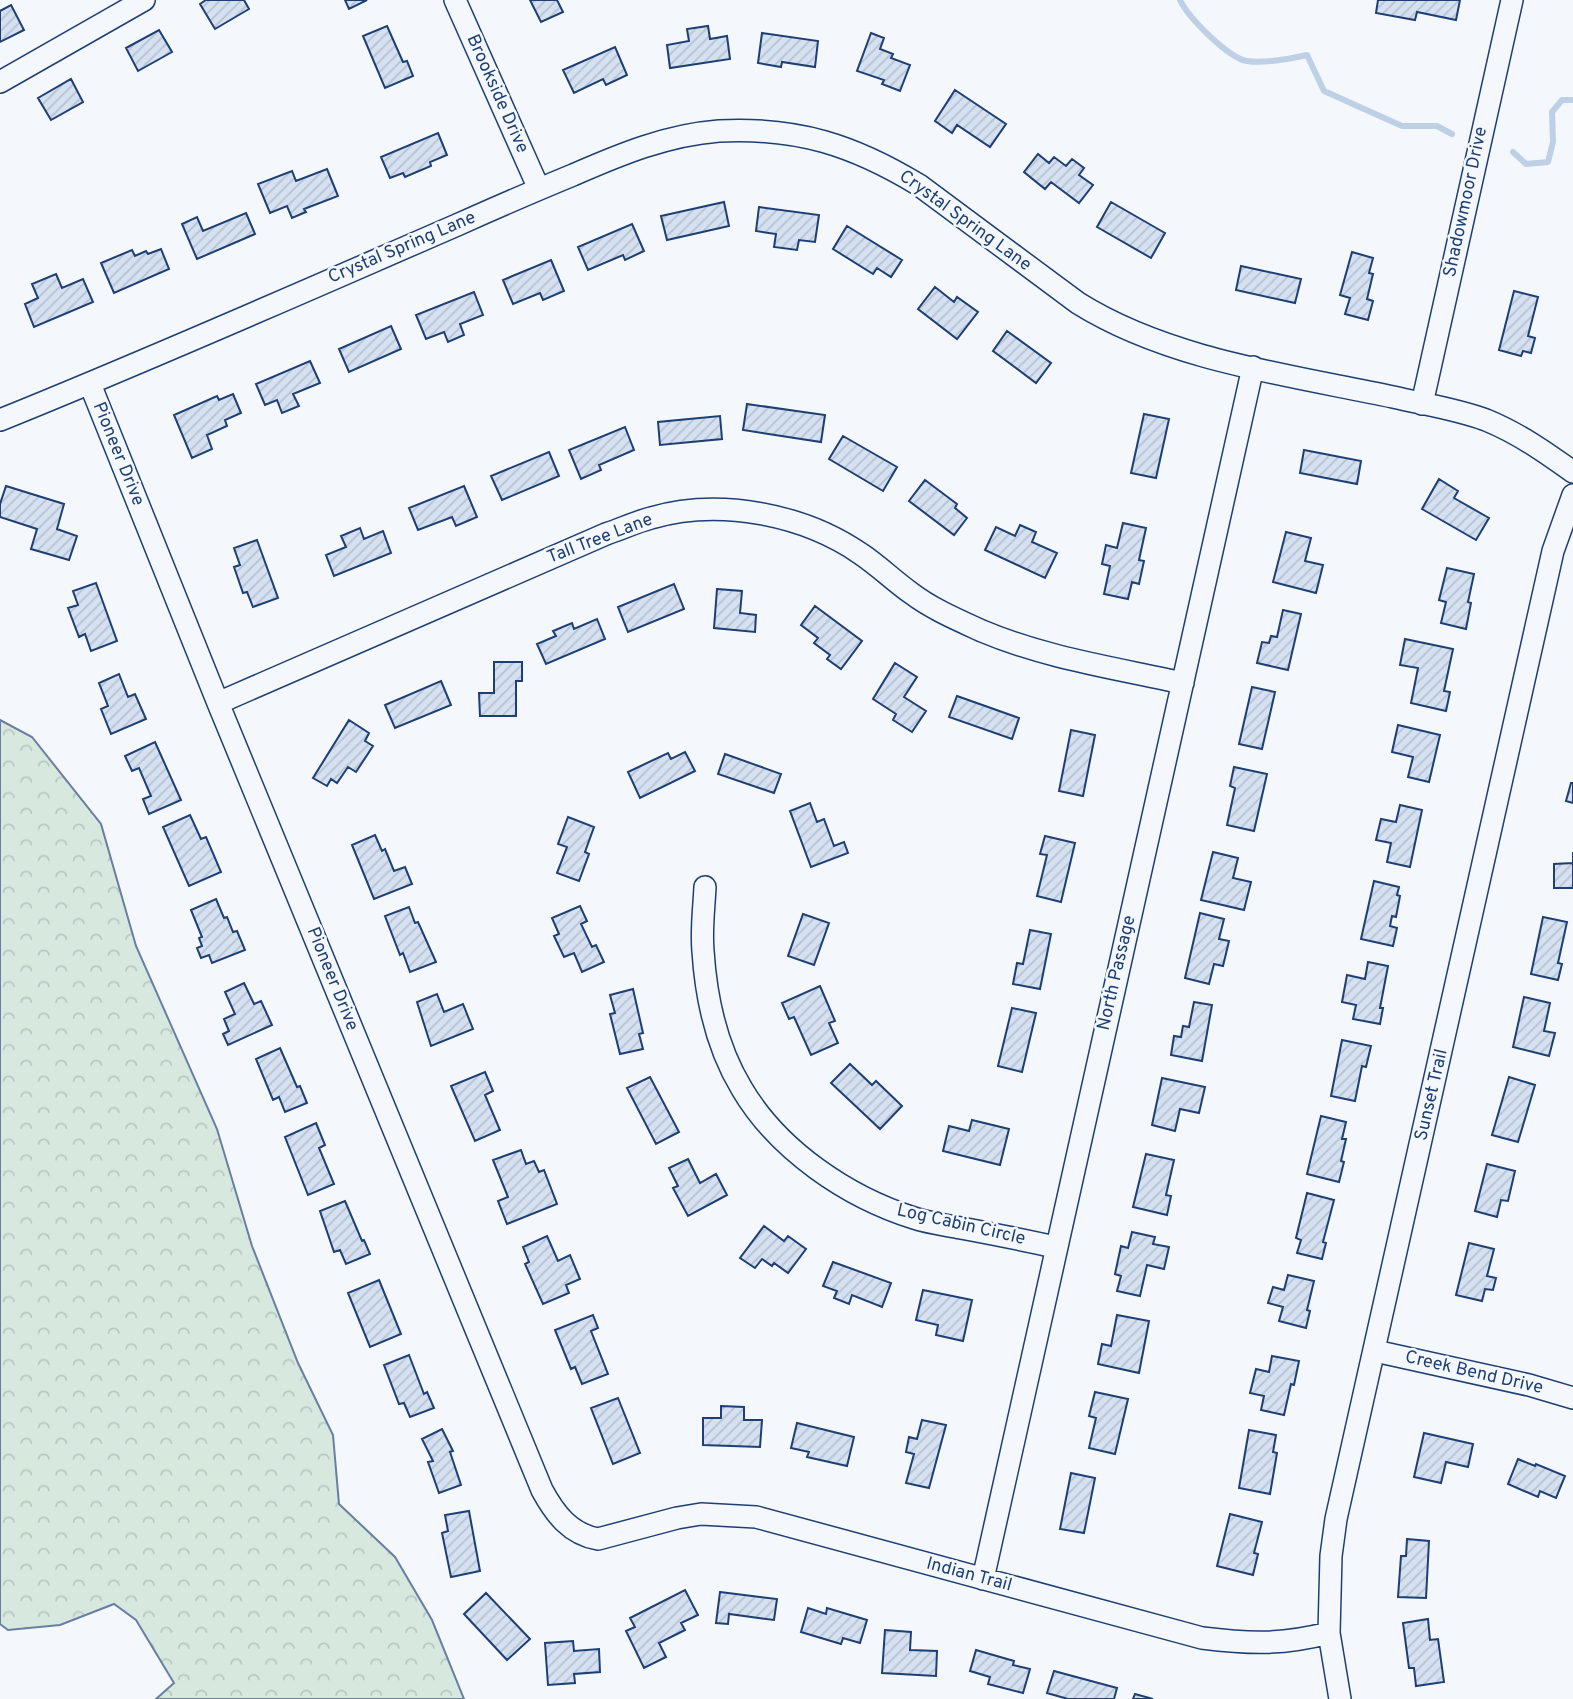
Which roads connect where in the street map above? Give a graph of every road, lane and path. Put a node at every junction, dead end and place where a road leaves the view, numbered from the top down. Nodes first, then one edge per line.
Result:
1 (144, 0) edge
2 (455, 0) edge
3 (1512, 0) edge
4 (0, 82) edge
5 (539, 189) junction
6 (1253, 367) junction
7 (90, 384) junction
8 (1422, 404) junction
9 (0, 420) edge
10 (1573, 472) edge
11 (1573, 495) edge
12 (1183, 683) junction
13 (218, 703) junction
14 (705, 887) dead end
15 (1055, 1247) junction
16 (1375, 1351) junction
17 (1573, 1398) edge
18 (610, 1537) joint
19 (983, 1579) junction
20 (1329, 1633) junction
21 (1340, 1699) edge

1 - 4 street
2 - 5 street, Brookside Drive
3 - 8 street, Shadowmoor Drive
5 - 6 street, Crystal Spring Lane
5 - 7 street, Crystal Spring Lane
6 - 8 street, Crystal Spring Lane
6 - 12 street, North Passage
7 - 9 street, Crystal Spring Lane
7 - 13 street, Pioneer Drive
8 - 10 street, Crystal Spring Lane
11 - 16 street, Sunset Trail
12 - 13 street, Tall Tree Lane
12 - 15 street, North Passage
13 - 18 street, Pioneer Drive
14 - 15 street, Log Cabin Circle
15 - 19 street, North Passage
16 - 17 street, Creek Bend Drive
16 - 20 street, Sunset Trail
18 - 19 street, Indian Trail
19 - 20 street, Indian Trail
20 - 21 street, Sunset Trail

